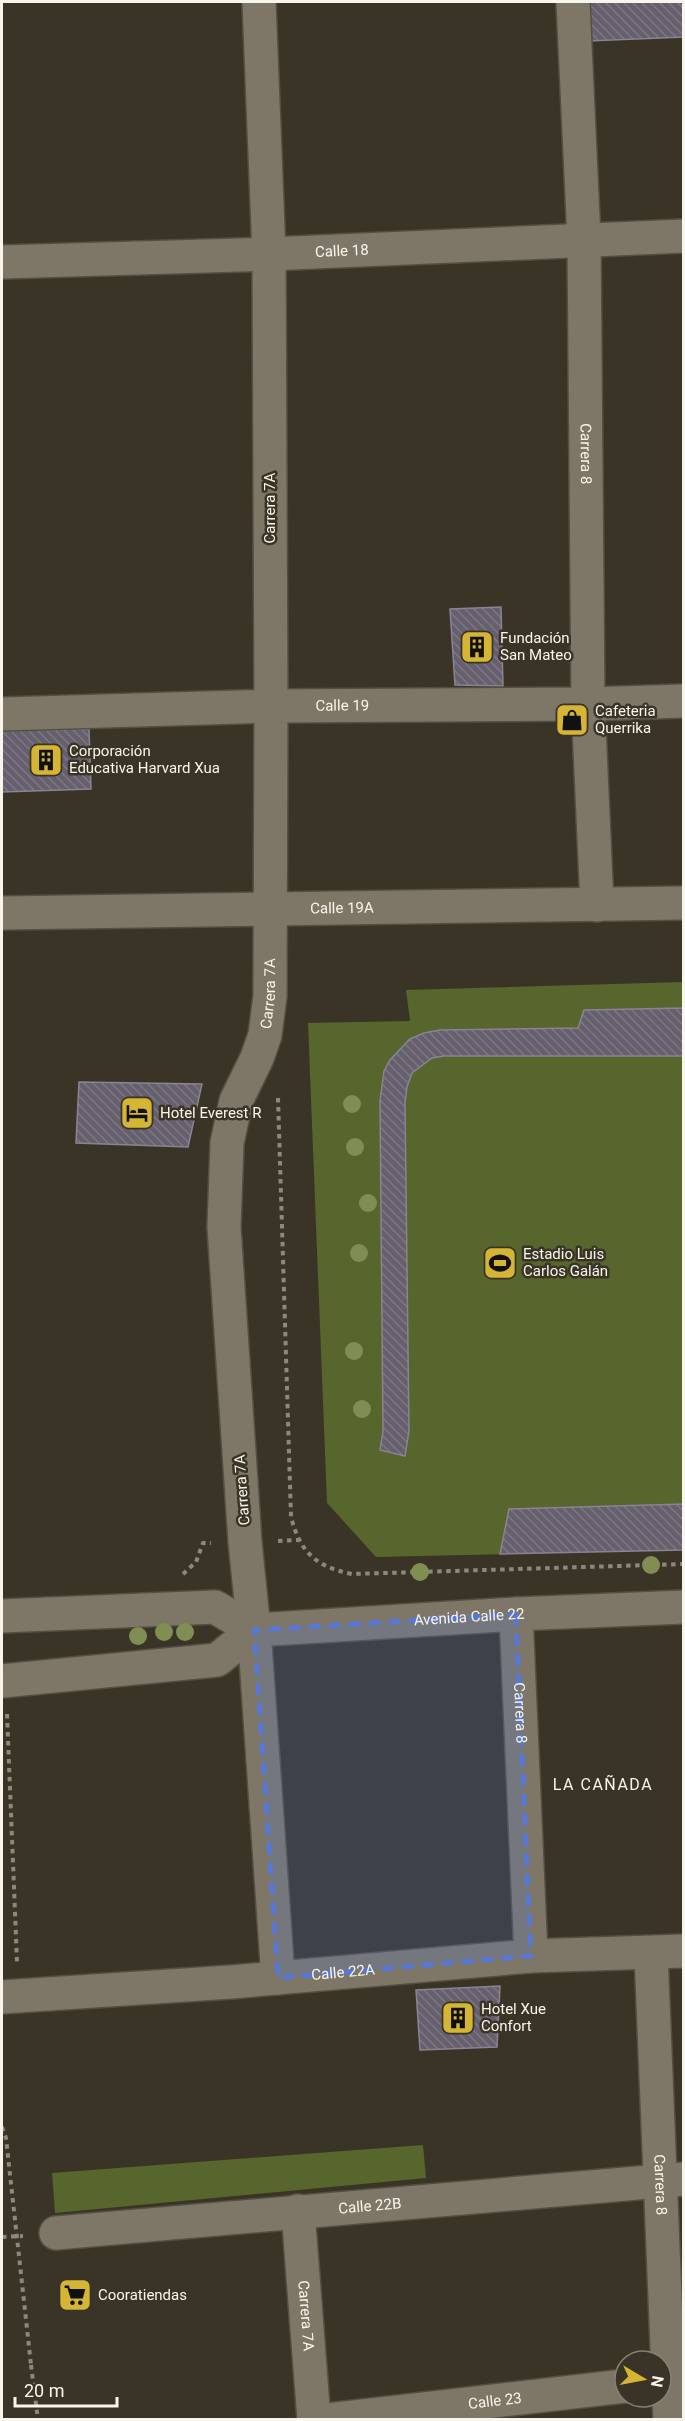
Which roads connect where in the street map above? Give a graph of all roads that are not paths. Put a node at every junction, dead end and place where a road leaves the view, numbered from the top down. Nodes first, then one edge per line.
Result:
1 (259, 2) edge
2 (573, 2) edge
3 (684, 236) edge
4 (584, 239) junction
5 (269, 254) junction
6 (2, 262) edge
7 (684, 701) edge
8 (588, 704) junction
9 (271, 706) junction
10 (2, 714) edge
11 (684, 903) edge
12 (597, 905) junction
13 (269, 909) junction
14 (2, 913) edge
15 (684, 1607) edge
16 (516, 1614) junction
17 (2, 1616) edge
18 (254, 1630) junction
19 (4, 1681) edge
20 (684, 1951) edge
21 (651, 1953) junction
22 (531, 1956) junction
23 (278, 1978) junction
24 (10, 1997) edge
25 (672, 2180) edge
26 (298, 2211) junction
27 (56, 2233) dead end
28 (666, 2349) edge
29 (613, 2387) edge
30 (314, 2420) edge
31 (328, 2420) edge

1 - 5 street, Carrera 7A
2 - 4 street, Carrera 8
3 - 4 street, Calle 18
4 - 5 street, Calle 18
4 - 8 street, Carrera 8
5 - 6 street, Calle 18
5 - 9 street, Carrera 7A
7 - 8 street, Calle 19
8 - 9 street, Calle 19
8 - 12 street, Carrera 8
9 - 10 street, Calle 19
9 - 13 street, Carrera 7A
11 - 12 street, Calle 19A
12 - 13 street, Calle 19A
13 - 14 street, Calle 19A
13 - 18 street, Carrera 7A
15 - 16 street, Avenida Calle 22
16 - 18 street, Avenida Calle 22
16 - 22 street, Carrera 8
17 - 18 street
18 - 19 street
18 - 23 street, Carrera 7A
20 - 21 street, Calle 22A
21 - 22 street, Calle 22A
21 - 25 street, Carrera 8
22 - 23 street, Calle 22A
23 - 24 street, Calle 22A
25 - 26 street, Calle 22B
25 - 28 street, Carrera 8
26 - 27 street, Calle 22B
26 - 30 street, Carrera 7A
29 - 31 street, Calle 23

